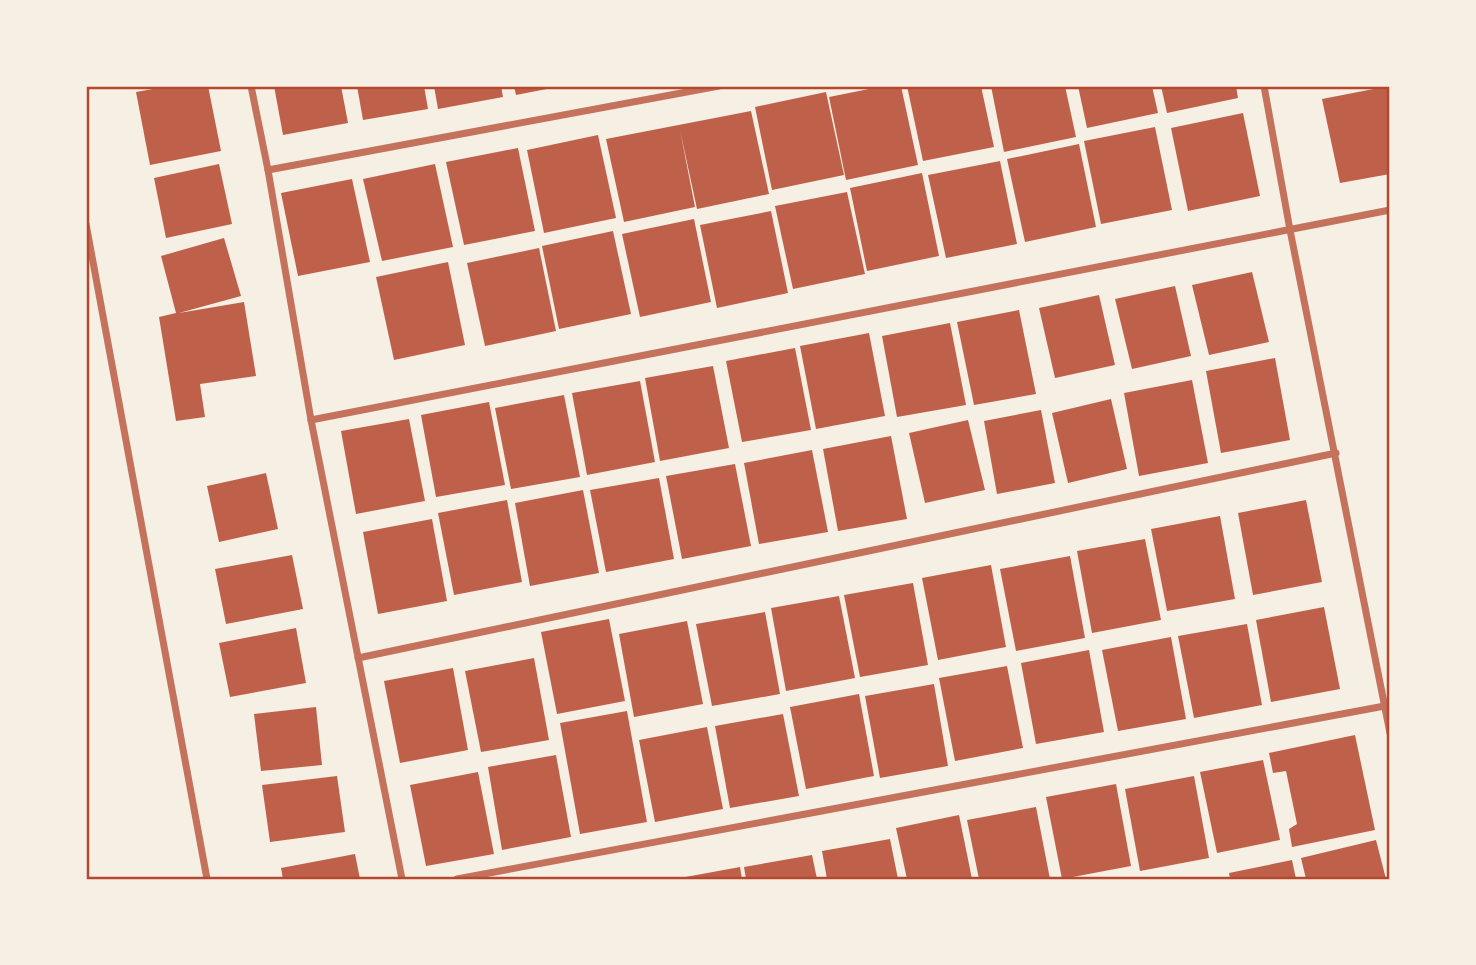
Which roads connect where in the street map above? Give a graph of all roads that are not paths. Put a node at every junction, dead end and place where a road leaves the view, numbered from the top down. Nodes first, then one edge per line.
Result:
1 (251, 86) edge
2 (719, 86) edge
3 (1264, 86) edge
4 (268, 170) junction
5 (1390, 210) edge
6 (86, 224) edge
7 (1290, 230) junction
8 (95, 269) junction
9 (86, 271) edge
10 (311, 420) junction
11 (1336, 453) junction
12 (358, 658) junction
13 (1388, 706) edge
14 (1390, 733) edge
15 (207, 879) edge
16 (401, 879) edge
17 (457, 879) edge

1 - 4 street
2 - 4 street
3 - 7 street
4 - 10 street
5 - 7 street
6 - 8 street
7 - 10 street
7 - 11 street
8 - 9 street
8 - 15 street
10 - 12 street
11 - 12 street
11 - 13 street
12 - 16 street
13 - 14 street
13 - 17 street

